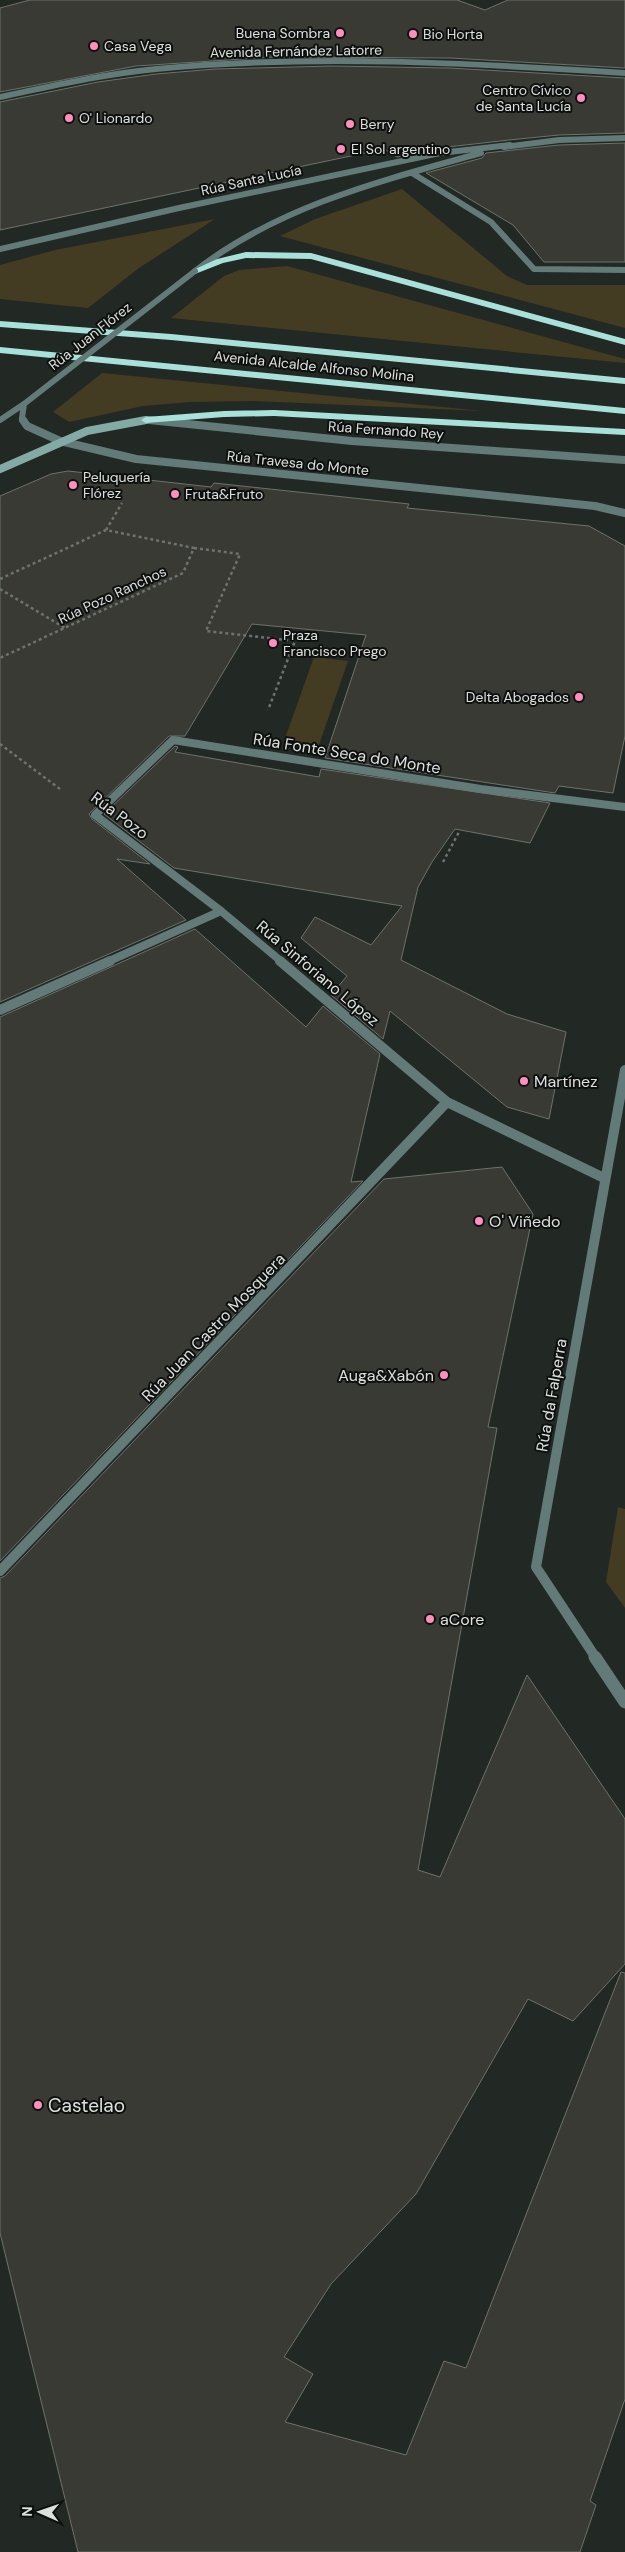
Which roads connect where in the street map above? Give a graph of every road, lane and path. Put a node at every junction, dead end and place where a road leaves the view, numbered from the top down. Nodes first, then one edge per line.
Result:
1 (625, 74) edge
2 (0, 97) edge
3 (625, 138) edge
4 (510, 145) junction
5 (412, 173) junction
6 (0, 250) edge
7 (625, 270) edge
8 (195, 271) junction
9 (0, 324) edge
10 (625, 342) edge
11 (0, 350) edge
12 (625, 381) edge
13 (24, 404) junction
14 (625, 411) edge
15 (0, 420) edge
16 (146, 420) junction
17 (625, 432) edge
18 (60, 441) junction
19 (625, 460) edge
20 (0, 469) edge
21 (123, 502) dead end
22 (625, 512) edge
23 (106, 530) junction
24 (194, 548) junction
25 (0, 579) edge
26 (0, 589) edge
27 (64, 628) junction
28 (0, 658) edge
29 (0, 744) edge
30 (250, 753) junction
31 (625, 807) edge
32 (94, 815) junction
33 (221, 911) junction
34 (0, 1010) edge
35 (625, 1070) edge
36 (447, 1102) junction
37 (604, 1178) junction
38 (0, 1571) edge
39 (625, 1702) edge

1 - 2 street, Avenida Fernández Latorre
3 - 4 street
4 - 5 street, Rúa Juan Flórez
4 - 6 street, Rúa Santa Lucía
5 - 7 street
5 - 8 street, Rúa Juan Flórez
8 - 10 highway
8 - 13 street, Rúa Juan Flórez, bridge
9 - 12 highway, Avenida Alcalde Alfonso Molina
11 - 14 highway, Avenida Alcalde Alfonso Molina
13 - 15 street, Rúa Juan Flórez
13 - 18 street, Rúa Travesa do Monte
16 - 17 highway
16 - 18 main road
16 - 19 street, Rúa Fernando Rey
18 - 20 main road
18 - 22 street, Rúa Travesa do Monte
21 - 23 path
23 - 24 path, Rúa Pozo Ranchos
23 - 25 path
24 - 27 path, Rúa Pozo Ranchos
24 - 30 path
26 - 27 path
27 - 28 path, Rúa Pozo Ranchos
29 - 32 path, Rúa Pozo
30 - 31 street, Rúa Fonte Seca do Monte
30 - 32 street, Rúa Fonte Seca do Monte
32 - 33 street, Rúa Pozo
33 - 34 street
33 - 36 street, Rúa Sinforiano López
35 - 37 street, Rúa da Falperra
36 - 37 street, Rúa Sinforiano López
36 - 38 street, Rúa Juan Castro Mosquera
37 - 39 street, Rúa da Falperra

